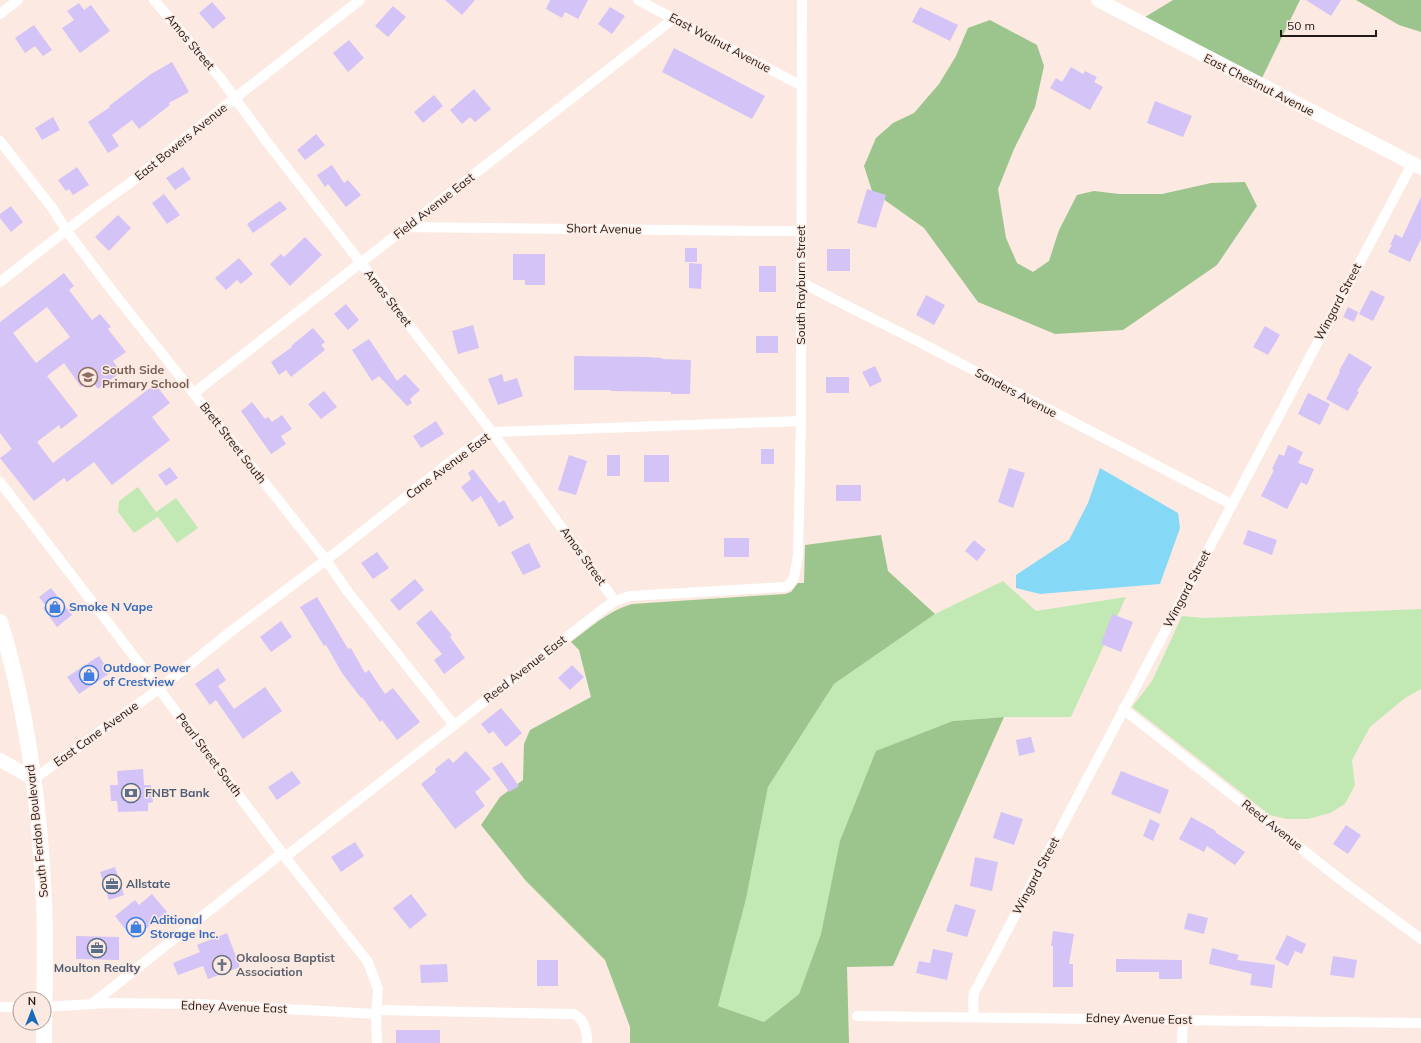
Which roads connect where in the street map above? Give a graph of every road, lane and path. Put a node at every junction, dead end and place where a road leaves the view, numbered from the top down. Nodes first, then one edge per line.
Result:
1 (18, 0) edge
2 (154, 0) edge
3 (360, 0) edge
4 (638, 0) edge
5 (802, 0) edge
6 (1098, 0) edge
7 (0, 14) edge
8 (673, 19) junction
9 (802, 86) junction
10 (235, 98) junction
11 (0, 141) edge
12 (1416, 166) edge
13 (407, 227) junction
14 (66, 230) junction
15 (802, 231) junction
16 (361, 263) junction
17 (0, 282) edge
18 (801, 282) junction
19 (194, 393) junction
20 (801, 421) junction
21 (492, 432) junction
22 (0, 482) edge
23 (1231, 504) junction
24 (326, 560) junction
25 (796, 570) joint
26 (616, 601) junction
27 (0, 622) edge
28 (159, 688) junction
29 (1124, 710) junction
30 (454, 725) junction
31 (0, 760) edge
32 (34, 779) junction
33 (283, 855) junction
34 (1421, 939) edge
35 (44, 991) edge
36 (92, 1004) junction
37 (52, 1006) edge
38 (0, 1007) edge
39 (12, 1007) edge
40 (376, 1012) junction
41 (857, 1016) dead end
42 (974, 1017) junction
43 (1183, 1019) junction
44 (1421, 1023) edge
45 (44, 1031) edge
46 (44, 1043) edge
47 (377, 1043) edge
48 (587, 1043) edge
49 (1182, 1043) edge

1 - 7 street
2 - 10 street, Amos Street
3 - 10 street, East Bowers Avenue
4 - 8 street, East Walnut Avenue
5 - 9 street, South Rayburn Street
6 - 12 street, East Chestnut Avenue
8 - 9 street, East Walnut Avenue
8 - 13 street, Field Avenue East
9 - 15 street, South Rayburn Street
10 - 14 street, East Bowers Avenue
10 - 16 street, Amos Street
11 - 14 street, Brett Street South
12 - 23 street, Wingard Street
13 - 15 street, Short Avenue
13 - 16 street, Field Avenue East
14 - 17 street, East Bowers Avenue
14 - 19 street, Brett Street South
15 - 18 street, South Rayburn Street
16 - 19 street, Field Avenue East
16 - 21 street, Amos Street
18 - 20 street, South Rayburn Street
18 - 23 street, Sanders Avenue
19 - 24 street, Brett Street South
20 - 21 street, Cane Avenue East
20 - 25 street, South Rayburn Street
21 - 24 street, Cane Avenue East
21 - 26 street, Amos Street
22 - 28 street, Pearl Street South
23 - 29 street, Wingard Street
24 - 28 street, Cane Avenue East
24 - 30 street, Brett Street South
25 - 26 street, Reed Avenue East
26 - 30 street, Reed Avenue East
27 - 32 main road, South Ferdon Boulevard
28 - 32 street, East Cane Avenue
28 - 33 street, Pearl Street South
29 - 34 street, Reed Avenue
29 - 42 street, Wingard Street
30 - 33 street, Reed Avenue East
31 - 32 street
32 - 35 main road, South Ferdon Boulevard
33 - 36 street, Reed Avenue East
33 - 40 street, Pearl Street South
36 - 37 street, Edney Avenue East
36 - 40 street, Edney Avenue East
38 - 39 street
40 - 47 street, Pearl Street South
40 - 48 street, Edney Avenue East
41 - 42 street, Edney Avenue East
42 - 43 street, Edney Avenue East
43 - 44 street, Edney Avenue East
43 - 49 street
45 - 46 main road, South Ferdon Boulevard

